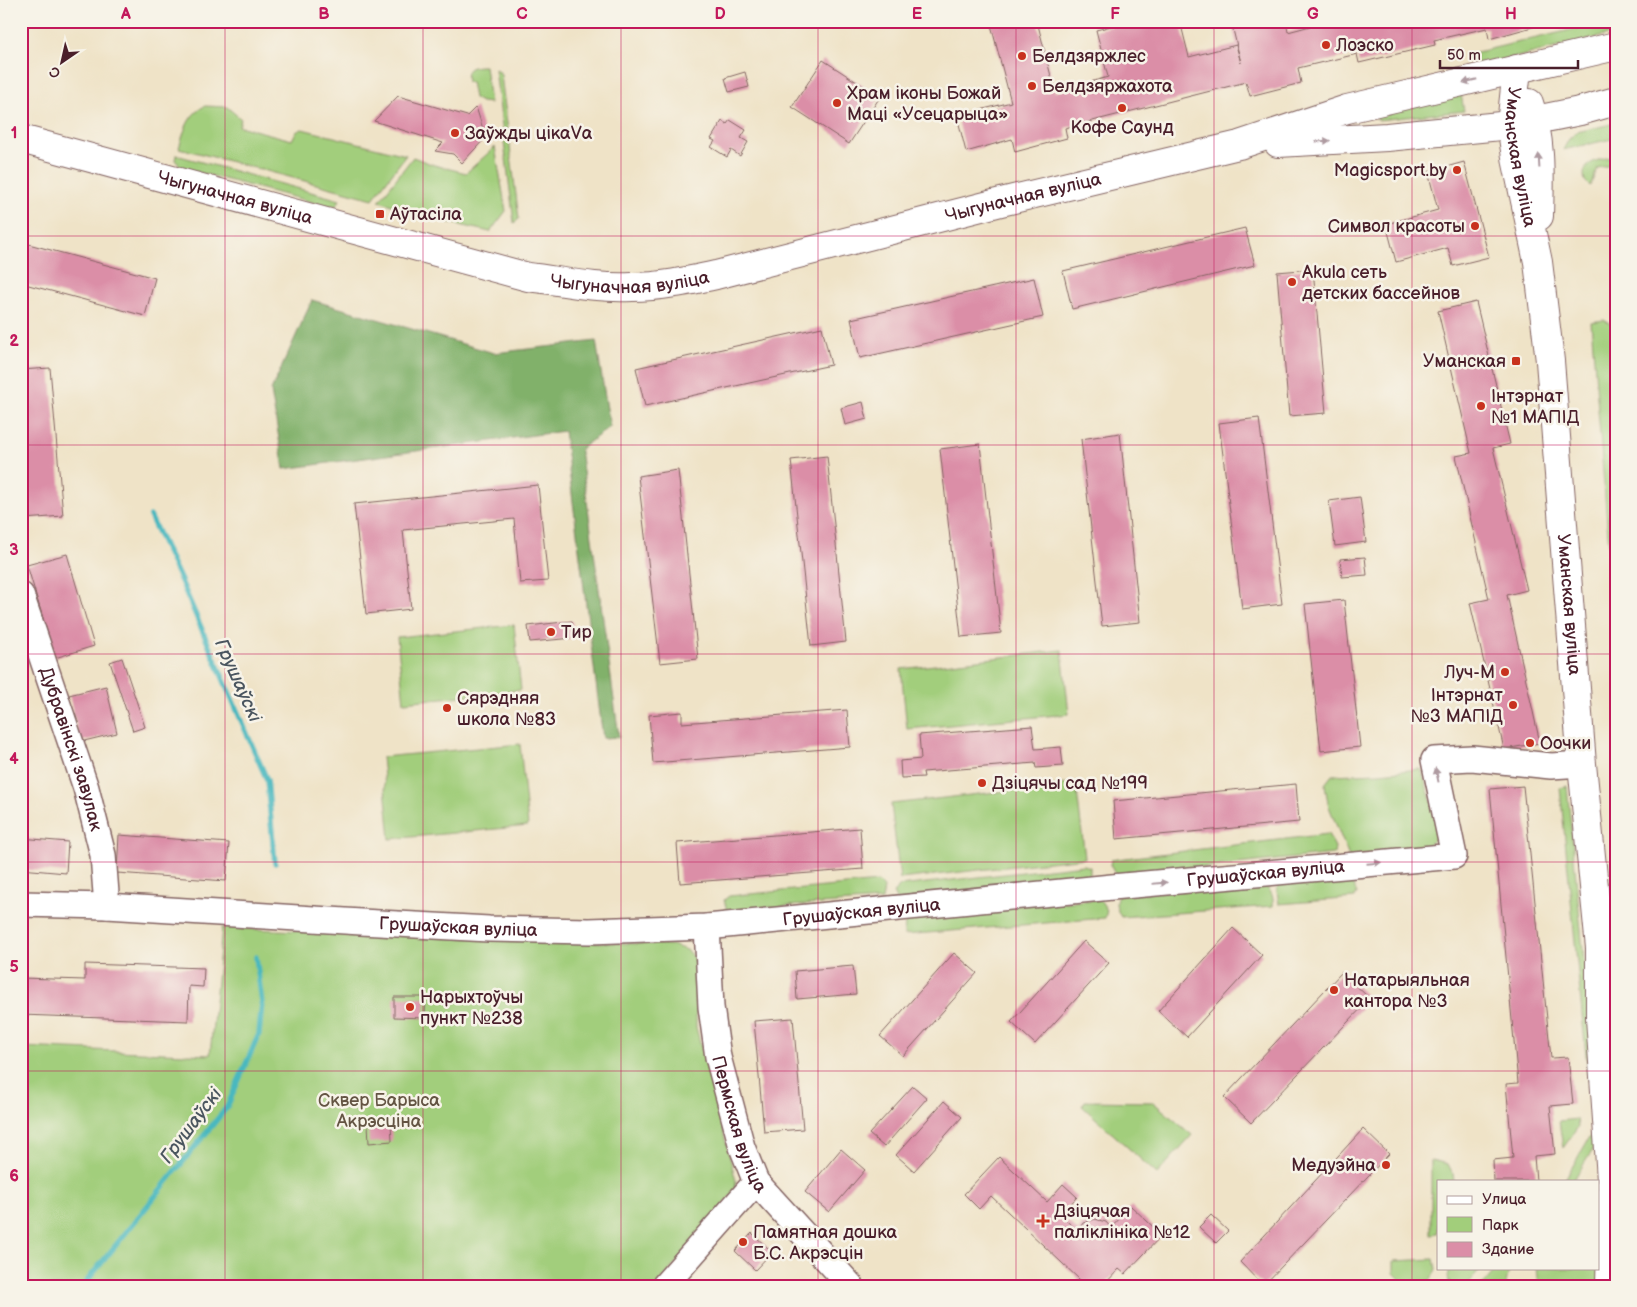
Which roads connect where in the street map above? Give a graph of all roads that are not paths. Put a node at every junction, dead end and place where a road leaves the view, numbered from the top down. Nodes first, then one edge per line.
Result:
1 (1616, 46) edge
2 (1517, 68) junction
3 (1616, 101) edge
4 (1523, 122) junction
5 (21, 139) edge
6 (1239, 145) junction
7 (21, 596) edge
8 (1582, 764) junction
9 (21, 904) edge
10 (107, 906) junction
11 (706, 927) junction
12 (1600, 948) junction
13 (1616, 1006) edge
14 (756, 1182) junction
15 (1614, 1206) edge
16 (836, 1280) edge
17 (664, 1286) edge
18 (1610, 1286) edge

1 - 2 main road, Чыгуначная вуліца
2 - 4 main road, Уманская вуліца
2 -> 6 main road, Чыгуначная вуліца
3 - 4 main road, Чыгуначная вуліца
6 -> 4 main road, Чыгуначная вуліца
4 - 8 main road, Уманская вуліца
5 - 6 main road, Чыгуначная вуліца
7 - 10 street, Дубравінскі завулак
11 -> 8 street, Грушаўская вуліца
8 - 12 main road, Уманская вуліца
9 - 10 street, Грушаўская вуліца
10 - 11 street, Грушаўская вуліца
11 - 14 street, Пермская вуліца
12 - 13 main road, Уманская вуліца
12 - 15 main road, Уманская вуліца
14 - 16 street, Пермская вуліца
14 - 17 street
15 - 18 main road, Уманская вуліца

